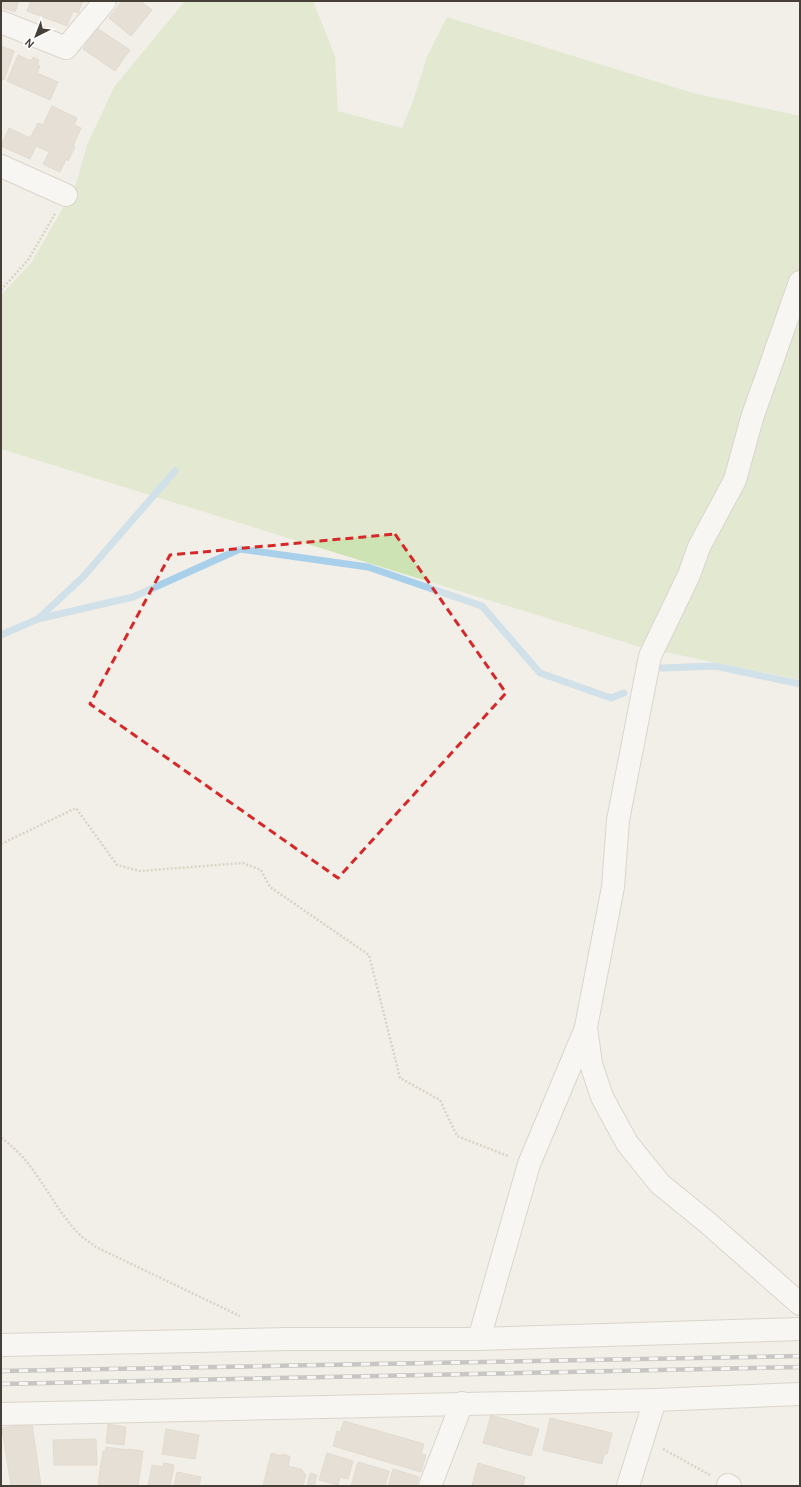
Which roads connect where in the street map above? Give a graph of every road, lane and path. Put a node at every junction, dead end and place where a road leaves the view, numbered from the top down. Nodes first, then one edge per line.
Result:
1 (104, 1) edge
2 (1, 22) edge
3 (1, 166) edge
4 (66, 195) joint
5 (800, 282) edge
6 (1, 290) edge
7 (1, 844) edge
8 (586, 1028) junction
9 (1, 1138) edge
10 (529, 1164) junction
11 (800, 1304) edge
12 (245, 1318) dead end
13 (800, 1329) edge
14 (479, 1339) junction
15 (1, 1345) edge
16 (800, 1394) edge
17 (655, 1400) junction
18 (462, 1403) junction
19 (1, 1414) edge
20 (643, 1439) junction
21 (729, 1485) edge
22 (430, 1486) edge
23 (628, 1486) edge

1 - 2 street
3 - 4 street
4 - 6 path
5 - 8 street
7 - 10 path
8 - 10 street
8 - 11 street
9 - 12 path
10 - 14 street
13 - 14 street
14 - 15 street
16 - 17 street
17 - 18 street
17 - 20 street
18 - 19 street
18 - 22 street
20 - 21 path
20 - 23 street

